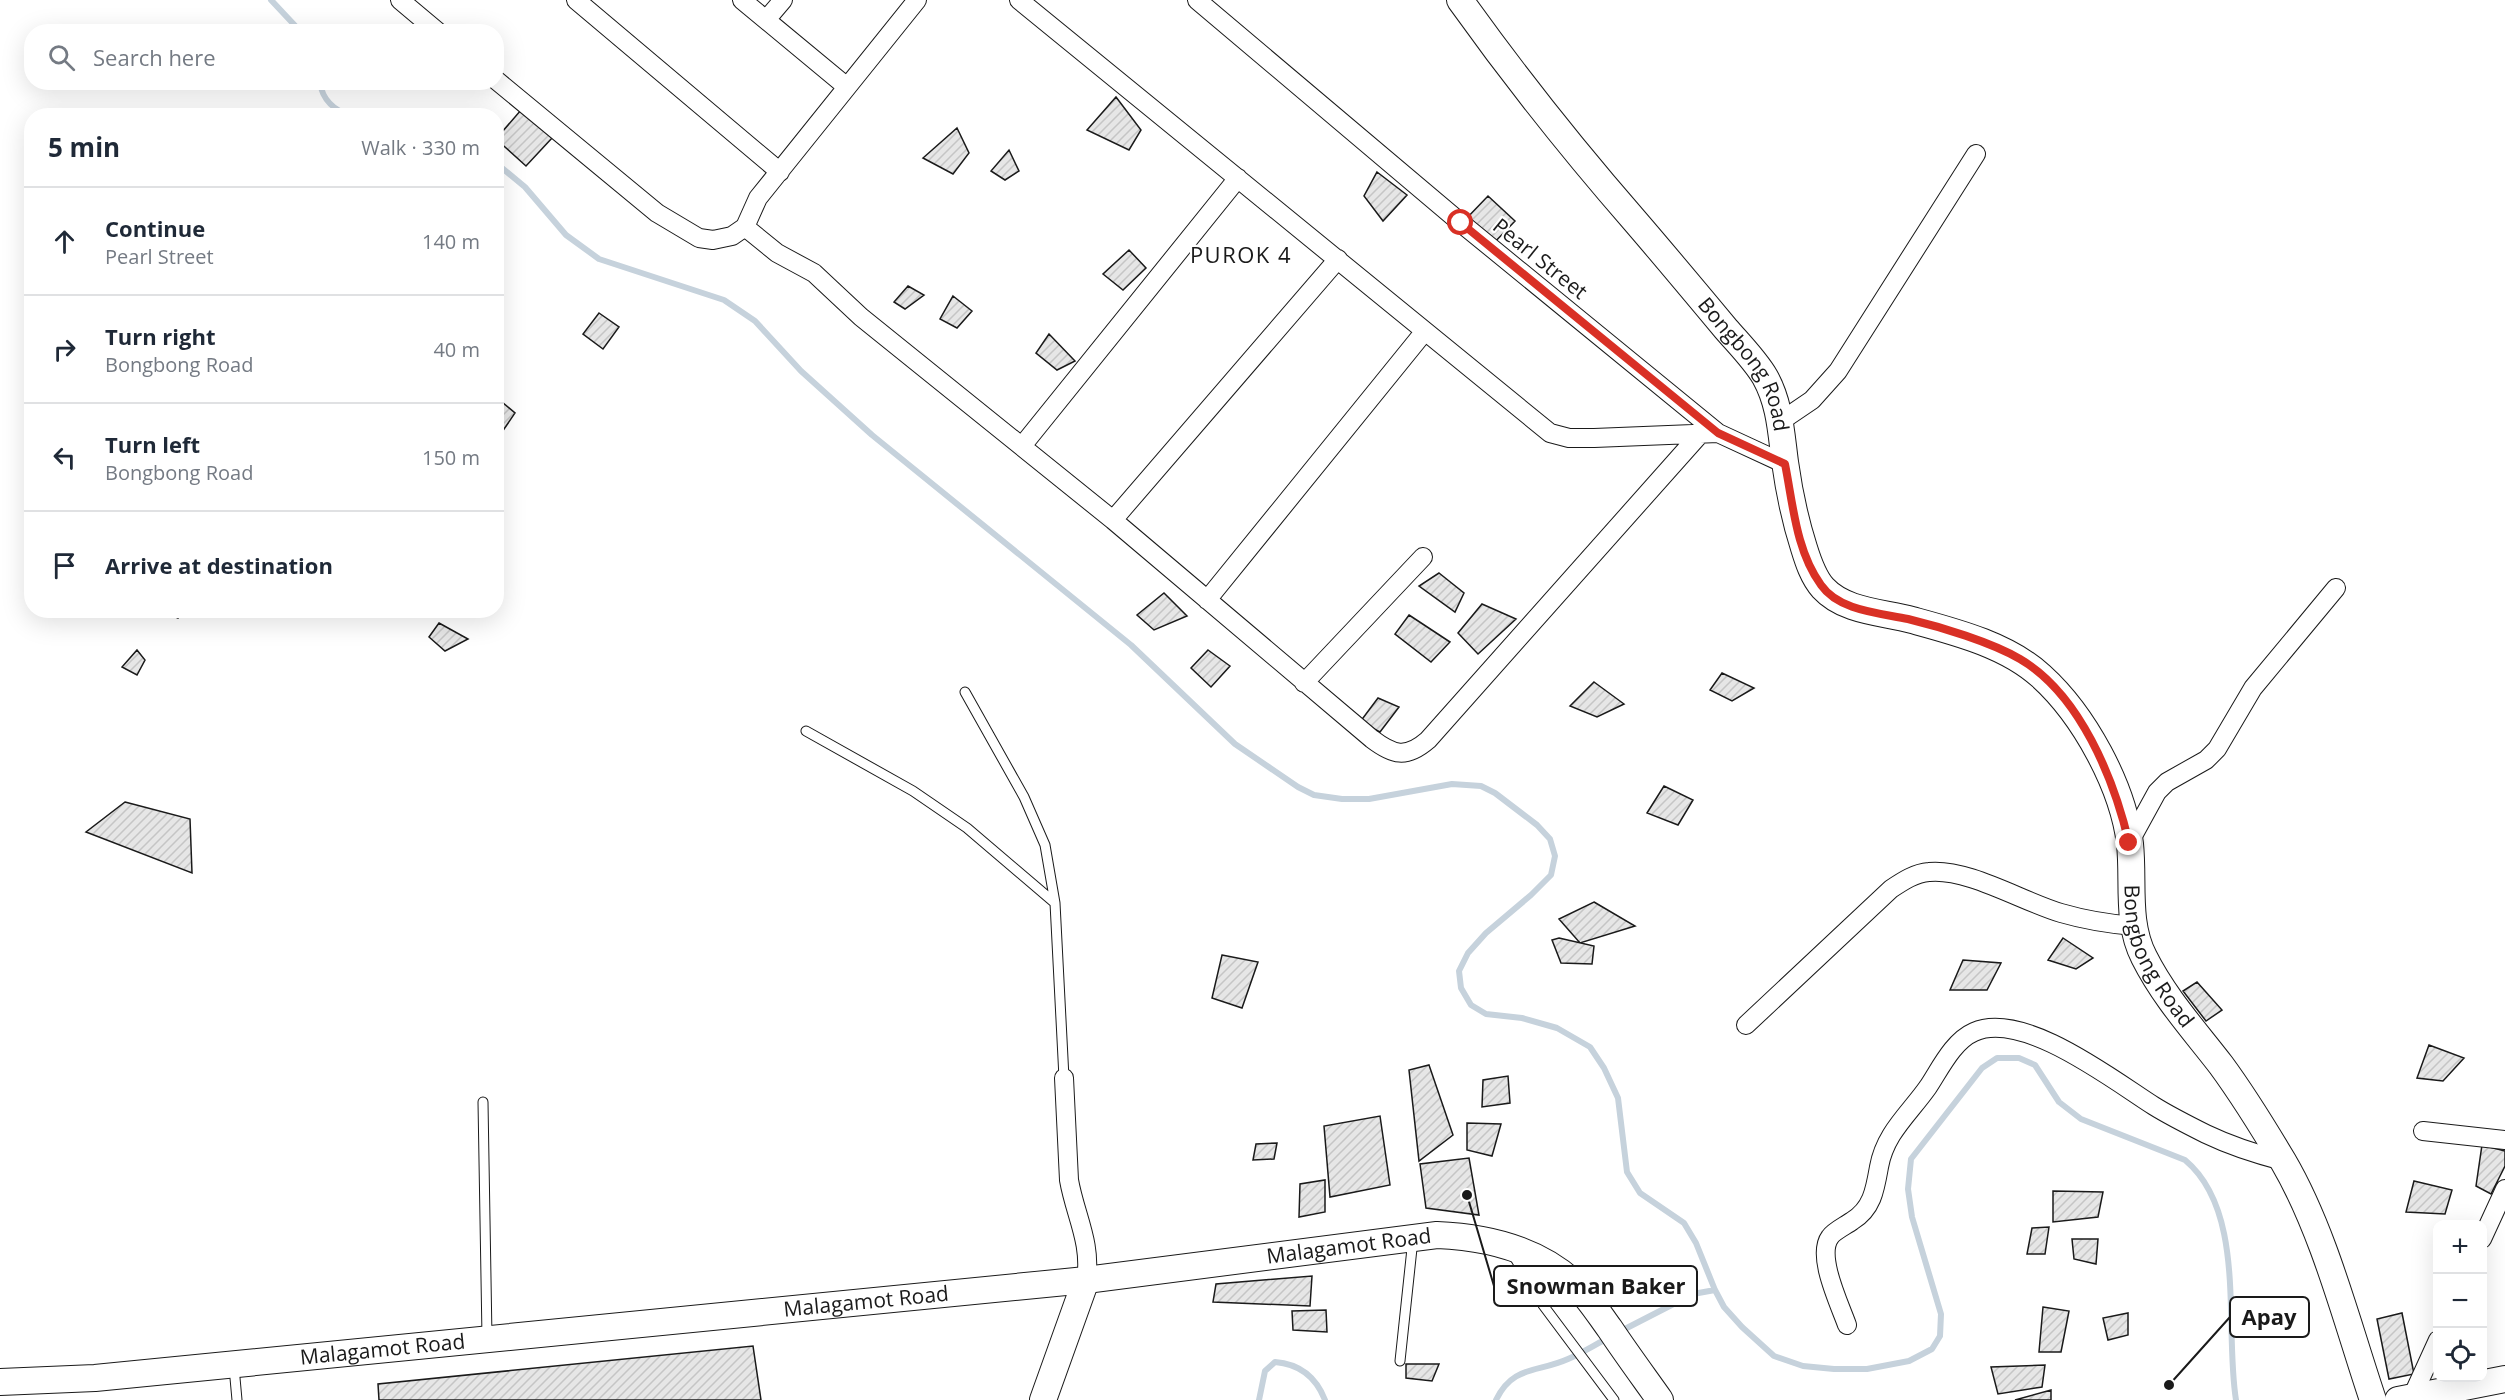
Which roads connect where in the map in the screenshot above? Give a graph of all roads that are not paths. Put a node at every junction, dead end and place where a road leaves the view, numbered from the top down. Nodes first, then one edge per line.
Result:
1 (400, 0) edge
2 (576, 0) edge
3 (742, 0) edge
4 (783, 0) edge
5 (917, 0) edge
6 (1019, 0) edge
7 (1197, 0) edge
8 (1460, 0) edge
9 (766, 20) junction
10 (428, 24) edge
11 (504, 87) edge
12 (847, 87) junction
13 (1976, 154) dead end
14 (780, 172) junction
15 (1238, 178) junction
16 (745, 227) junction
17 (1338, 260) junction
18 (1425, 331) junction
19 (1781, 421) junction
20 (1710, 433) junction
21 (1022, 446) junction
22 (1785, 464) junction
23 (1113, 520) junction
24 (1423, 557) dead end
25 (2336, 588) dead end
26 (1207, 600) junction
27 (1304, 682) junction
28 (965, 692) dead end
29 (806, 731) dead end
30 (2129, 843) junction
31 (1055, 903) junction
32 (2134, 926) junction
33 (1746, 1024) dead end
34 (1064, 1078) joint
35 (483, 1102) dead end
36 (2423, 1131) dead end
37 (2505, 1140) edge
38 (2283, 1161) junction
39 (2505, 1189) edge
40 (2487, 1228) edge
41 (1413, 1237) junction
42 (1508, 1245) junction
43 (1086, 1280) junction
44 (1847, 1324) dead end
45 (487, 1339) junction
46 (2433, 1349) edge
47 (1400, 1361) dead end
48 (234, 1364) junction
49 (2505, 1379) edge
50 (0, 1382) edge
51 (2405, 1399) edge
52 (237, 1400) edge
53 (1042, 1400) edge
54 (1614, 1400) edge
55 (1660, 1400) edge
56 (2373, 1400) edge

1 - 10 street
2 - 14 street
3 - 9 street
4 - 9 street
5 - 12 street
6 - 15 street
7 - 20 street, Pearl Street
8 - 19 street, Bongbong Road
9 - 12 street
11 - 16 street
12 - 14 street
13 - 19 street
14 - 16 street
15 - 17 street
15 - 21 street
16 - 21 street
17 - 18 street
17 - 23 street
18 - 20 street
18 - 26 street
19 - 22 street, Bongbong Road
20 - 22 street, Pearl Street
20 - 27 street
21 - 23 street
22 - 30 street, Bongbong Road
23 - 26 street
24 - 27 street
25 - 30 street
26 - 27 street
28 - 31 lane
29 - 31 lane
30 - 32 street, Bongbong Road
31 - 34 lane
32 - 33 street
32 - 38 street, Bongbong Road
34 - 43 street
35 - 45 lane
36 - 37 street
38 - 44 street
38 - 56 street, Bongbong Road
39 - 40 street
41 - 42 street, Malagamot Road
41 - 43 street, Malagamot Road
41 - 47 lane
42 - 54 lane
42 - 55 street, Malagamot Road
43 - 45 street, Malagamot Road
43 - 53 street
45 - 48 street, Malagamot Road
46 - 51 street
48 - 50 street, Malagamot Road
48 - 52 lane
49 - 51 street

